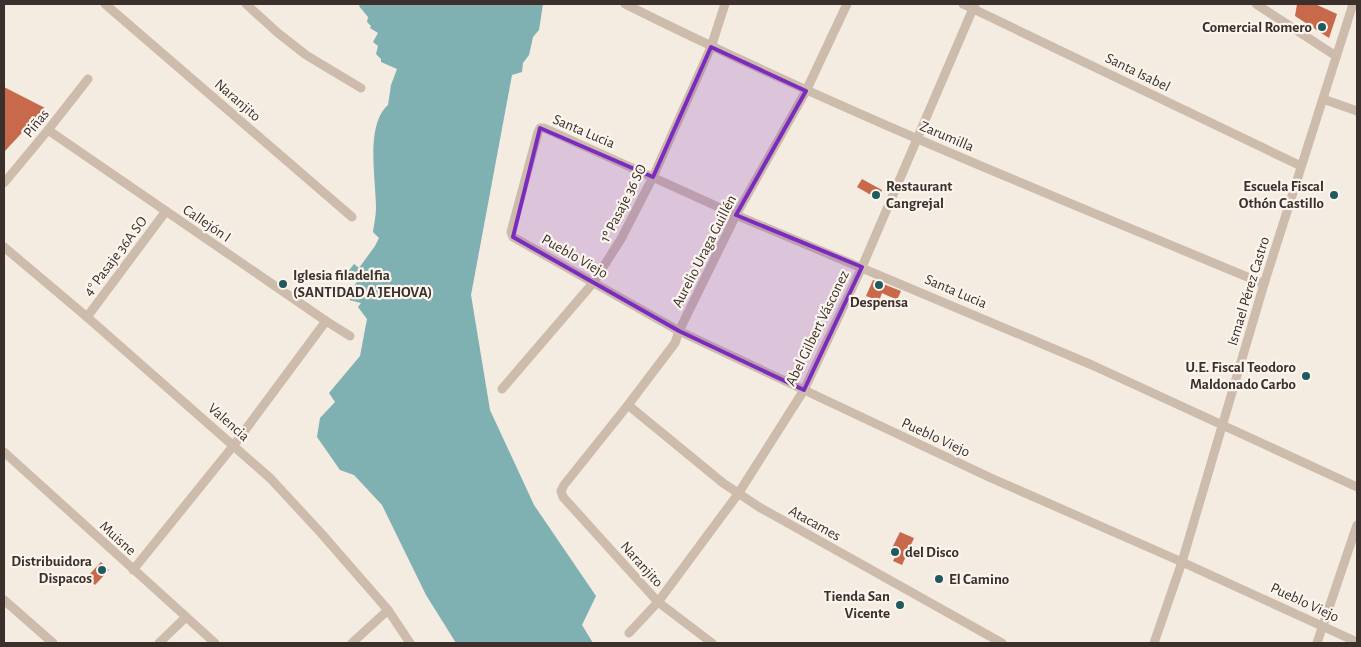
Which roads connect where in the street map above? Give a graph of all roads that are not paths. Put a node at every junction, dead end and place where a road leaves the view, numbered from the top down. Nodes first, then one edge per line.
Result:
1 (105, 4) edge
2 (246, 4) edge
3 (625, 4) edge
4 (725, 4) edge
5 (847, 4) edge
6 (963, 4) edge
7 (1256, 4) edge
8 (1352, 4) edge
9 (974, 6) edge
10 (711, 47) junction
11 (1336, 56) junction
12 (88, 79) dead end
13 (361, 88) dead end
14 (806, 91) junction
15 (1323, 99) junction
16 (1357, 111) edge
17 (48, 130) junction
18 (916, 138) junction
19 (1301, 166) junction
20 (653, 177) junction
21 (4, 183) edge
22 (166, 211) junction
23 (736, 215) junction
24 (352, 217) dead end
25 (513, 237) joint
26 (4, 247) edge
27 (862, 267) junction
28 (593, 283) junction
29 (1264, 284) junction
30 (86, 317) junction
31 (326, 321) junction
32 (679, 331) junction
33 (350, 336) dead end
34 (502, 389) dead end
35 (804, 390) junction
36 (628, 406) junction
37 (1222, 425) junction
38 (234, 445) junction
39 (4, 452) edge
40 (1357, 488) edge
41 (562, 494) joint
42 (738, 494) junction
43 (1357, 525) edge
44 (1182, 562) junction
45 (133, 570) junction
46 (4, 600) edge
47 (658, 602) junction
48 (388, 610) junction
49 (186, 617) junction
50 (1323, 625) junction
51 (629, 633) dead end
52 (1357, 642) edge
53 (53, 643) edge
54 (159, 643) edge
55 (214, 643) edge
56 (352, 643) edge
57 (410, 643) edge
58 (712, 643) edge
59 (1002, 643) edge
60 (1154, 643) edge
61 (1317, 643) edge

1 - 24 street, Naranjito
2 - 13 street
3 - 10 street, Zarumilla
4 - 10 street, 1º Pasaje 36 SO
5 - 14 street, Aurelio Uraga Guillén
6 - 9 street, Santa Isabel
7 - 11 street
8 - 11 street, Ismael Pérez Castro
9 - 18 street, Abel Gilbert Vásconez
9 - 19 street, Santa Isabel
10 - 14 street, Zarumilla
10 - 20 street, 1º Pasaje 36 SO
11 - 15 street, Ismael Pérez Castro
12 - 17 street, Piñas
14 - 18 street, Zarumilla
14 - 23 street, Aurelio Uraga Guillén
15 - 16 street
15 - 19 street, Ismael Pérez Castro
17 - 21 street, Piñas
17 - 22 street, Callejón I
18 - 27 street, Abel Gilbert Vásconez
18 - 29 street, Zarumilla
19 - 29 street, Ismael Pérez Castro
20 - 23 street, Santa Lucia
20 - 25 street, Santa Lucia
20 - 28 street, 1º Pasaje 36 SO
22 - 30 street, 4° Pasaje 36A SO
22 - 31 street, Callejón I
23 - 27 street, Santa Lucia
23 - 32 street, Aurelio Uraga Guillén
25 - 28 street, Pueblo Viejo
26 - 30 street, Valencia
27 - 35 street, Abel Gilbert Vásconez
27 - 37 street, Santa Lucia
28 - 32 street, Pueblo Viejo
28 - 34 street, 1º Pasaje 36 SO
29 - 37 street, Ismael Pérez Castro
30 - 38 street, Valencia
31 - 33 street, Callejón I
31 - 38 street
32 - 35 street, Pueblo Viejo
32 - 36 street, Aurelio Uraga Guillén
35 - 42 street, Abel Gilbert Vásconez
35 - 44 street, Pueblo Viejo
36 - 41 street, Aurelio Uraga Guillén
36 - 42 street, Atacames
37 - 40 street, Santa Lucia
37 - 44 street, Ismael Pérez Castro
38 - 45 street
38 - 48 street, Valencia
39 - 45 street, Muisne
41 - 47 street, Naranjito
42 - 47 street, Abel Gilbert Vásconez
42 - 59 street, Atacames
43 - 50 street
44 - 50 street, Pueblo Viejo
44 - 60 street, Ismael Pérez Castro
45 - 49 street, Muisne
46 - 53 street
47 - 51 street, Abel Gilbert Vásconez
47 - 58 street, Naranjito
48 - 56 street
48 - 57 street, Valencia
49 - 54 street
49 - 55 street, Muisne
50 - 52 street, Pueblo Viejo
50 - 61 street

